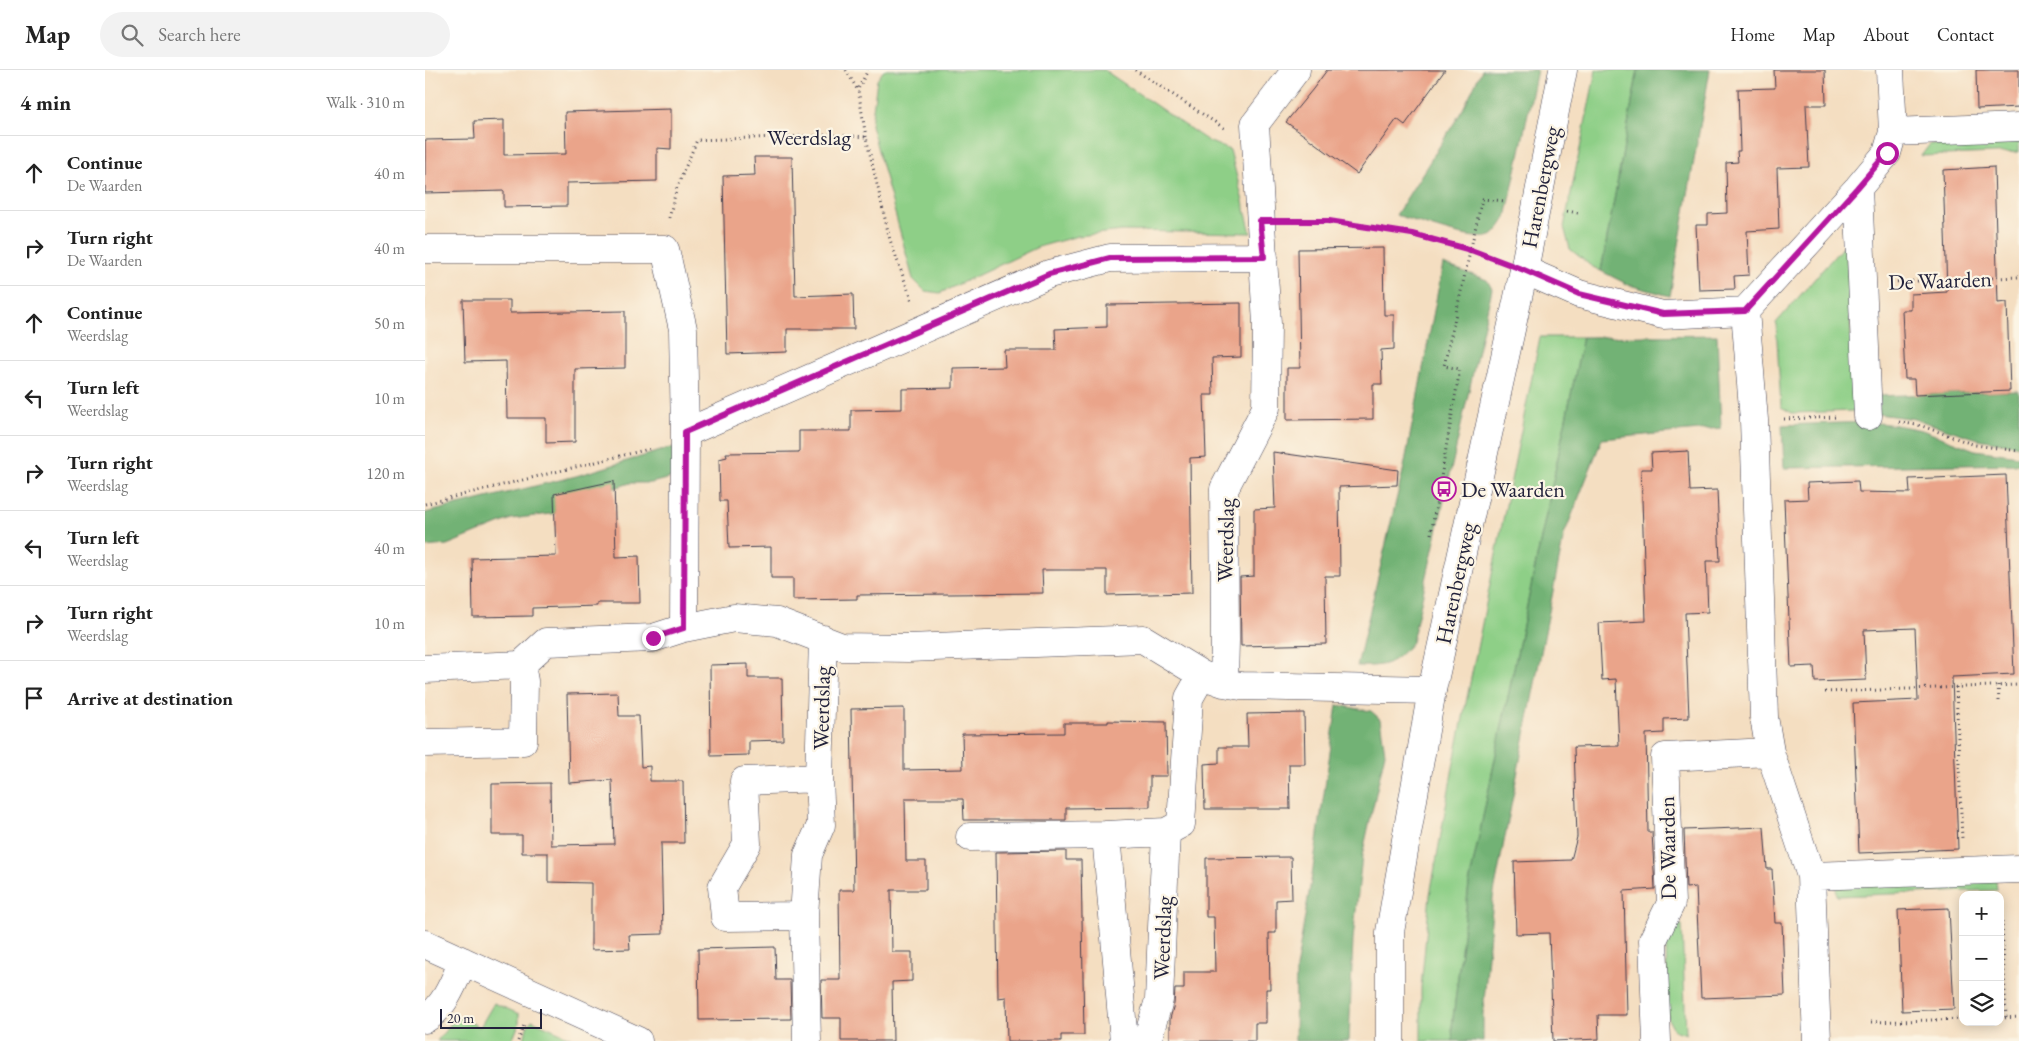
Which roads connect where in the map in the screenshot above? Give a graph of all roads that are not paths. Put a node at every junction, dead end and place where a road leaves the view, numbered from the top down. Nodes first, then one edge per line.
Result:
1 (1296, 70) edge
2 (1563, 70) edge
3 (1890, 70) edge
4 (2019, 127) edge
5 (1893, 132) junction
6 (1857, 188) junction
7 (425, 249) edge
8 (1264, 257) junction
9 (1524, 270) junction
10 (1745, 311) junction
11 (1868, 416) dead end
12 (685, 432) junction
13 (684, 628) junction
14 (823, 639) junction
15 (521, 665) junction
16 (425, 670) edge
17 (1213, 679) junction
18 (1432, 690) junction
19 (425, 743) edge
20 (1770, 752) junction
21 (819, 778) junction
22 (1166, 832) junction
23 (1106, 835) junction
24 (970, 837) dead end
25 (2019, 869) edge
26 (1811, 876) junction
27 (804, 916) junction
28 (425, 944) edge
29 (463, 961) junction
30 (425, 1018) edge
31 (638, 1041) edge
32 (807, 1041) edge
33 (1124, 1041) edge
34 (1145, 1041) edge
35 (1390, 1041) edge
36 (1657, 1041) edge
37 (1817, 1041) edge

1 - 8 street, Weerdslag
2 - 9 street, Harenbergweg
3 - 5 street
4 - 5 street
5 - 6 street
6 - 10 street
6 - 11 street, De Waarden
7 - 12 street
8 - 12 street
8 - 17 street, Weerdslag
9 - 10 street
9 - 18 street, Harenbergweg
10 - 20 street
12 - 13 street
13 - 14 street, Weerdslag
13 - 15 street, Weerdslag
14 - 17 street, Weerdslag
14 - 21 street, Weerdslag
15 - 16 street
15 - 19 street
17 - 18 street, Weerdslag
17 - 22 street, Weerdslag
18 - 35 street, Harenbergweg
20 - 26 street
20 - 36 street, De Waarden
21 - 27 street, Weerdslag
21 - 27 street, Weerdslag
22 - 23 street
22 - 34 street, Weerdslag
23 - 24 street
23 - 33 street, Weerdslag
25 - 26 street
26 - 37 street
27 - 32 street, Weerdslag
28 - 29 street
29 - 30 street
29 - 31 street

